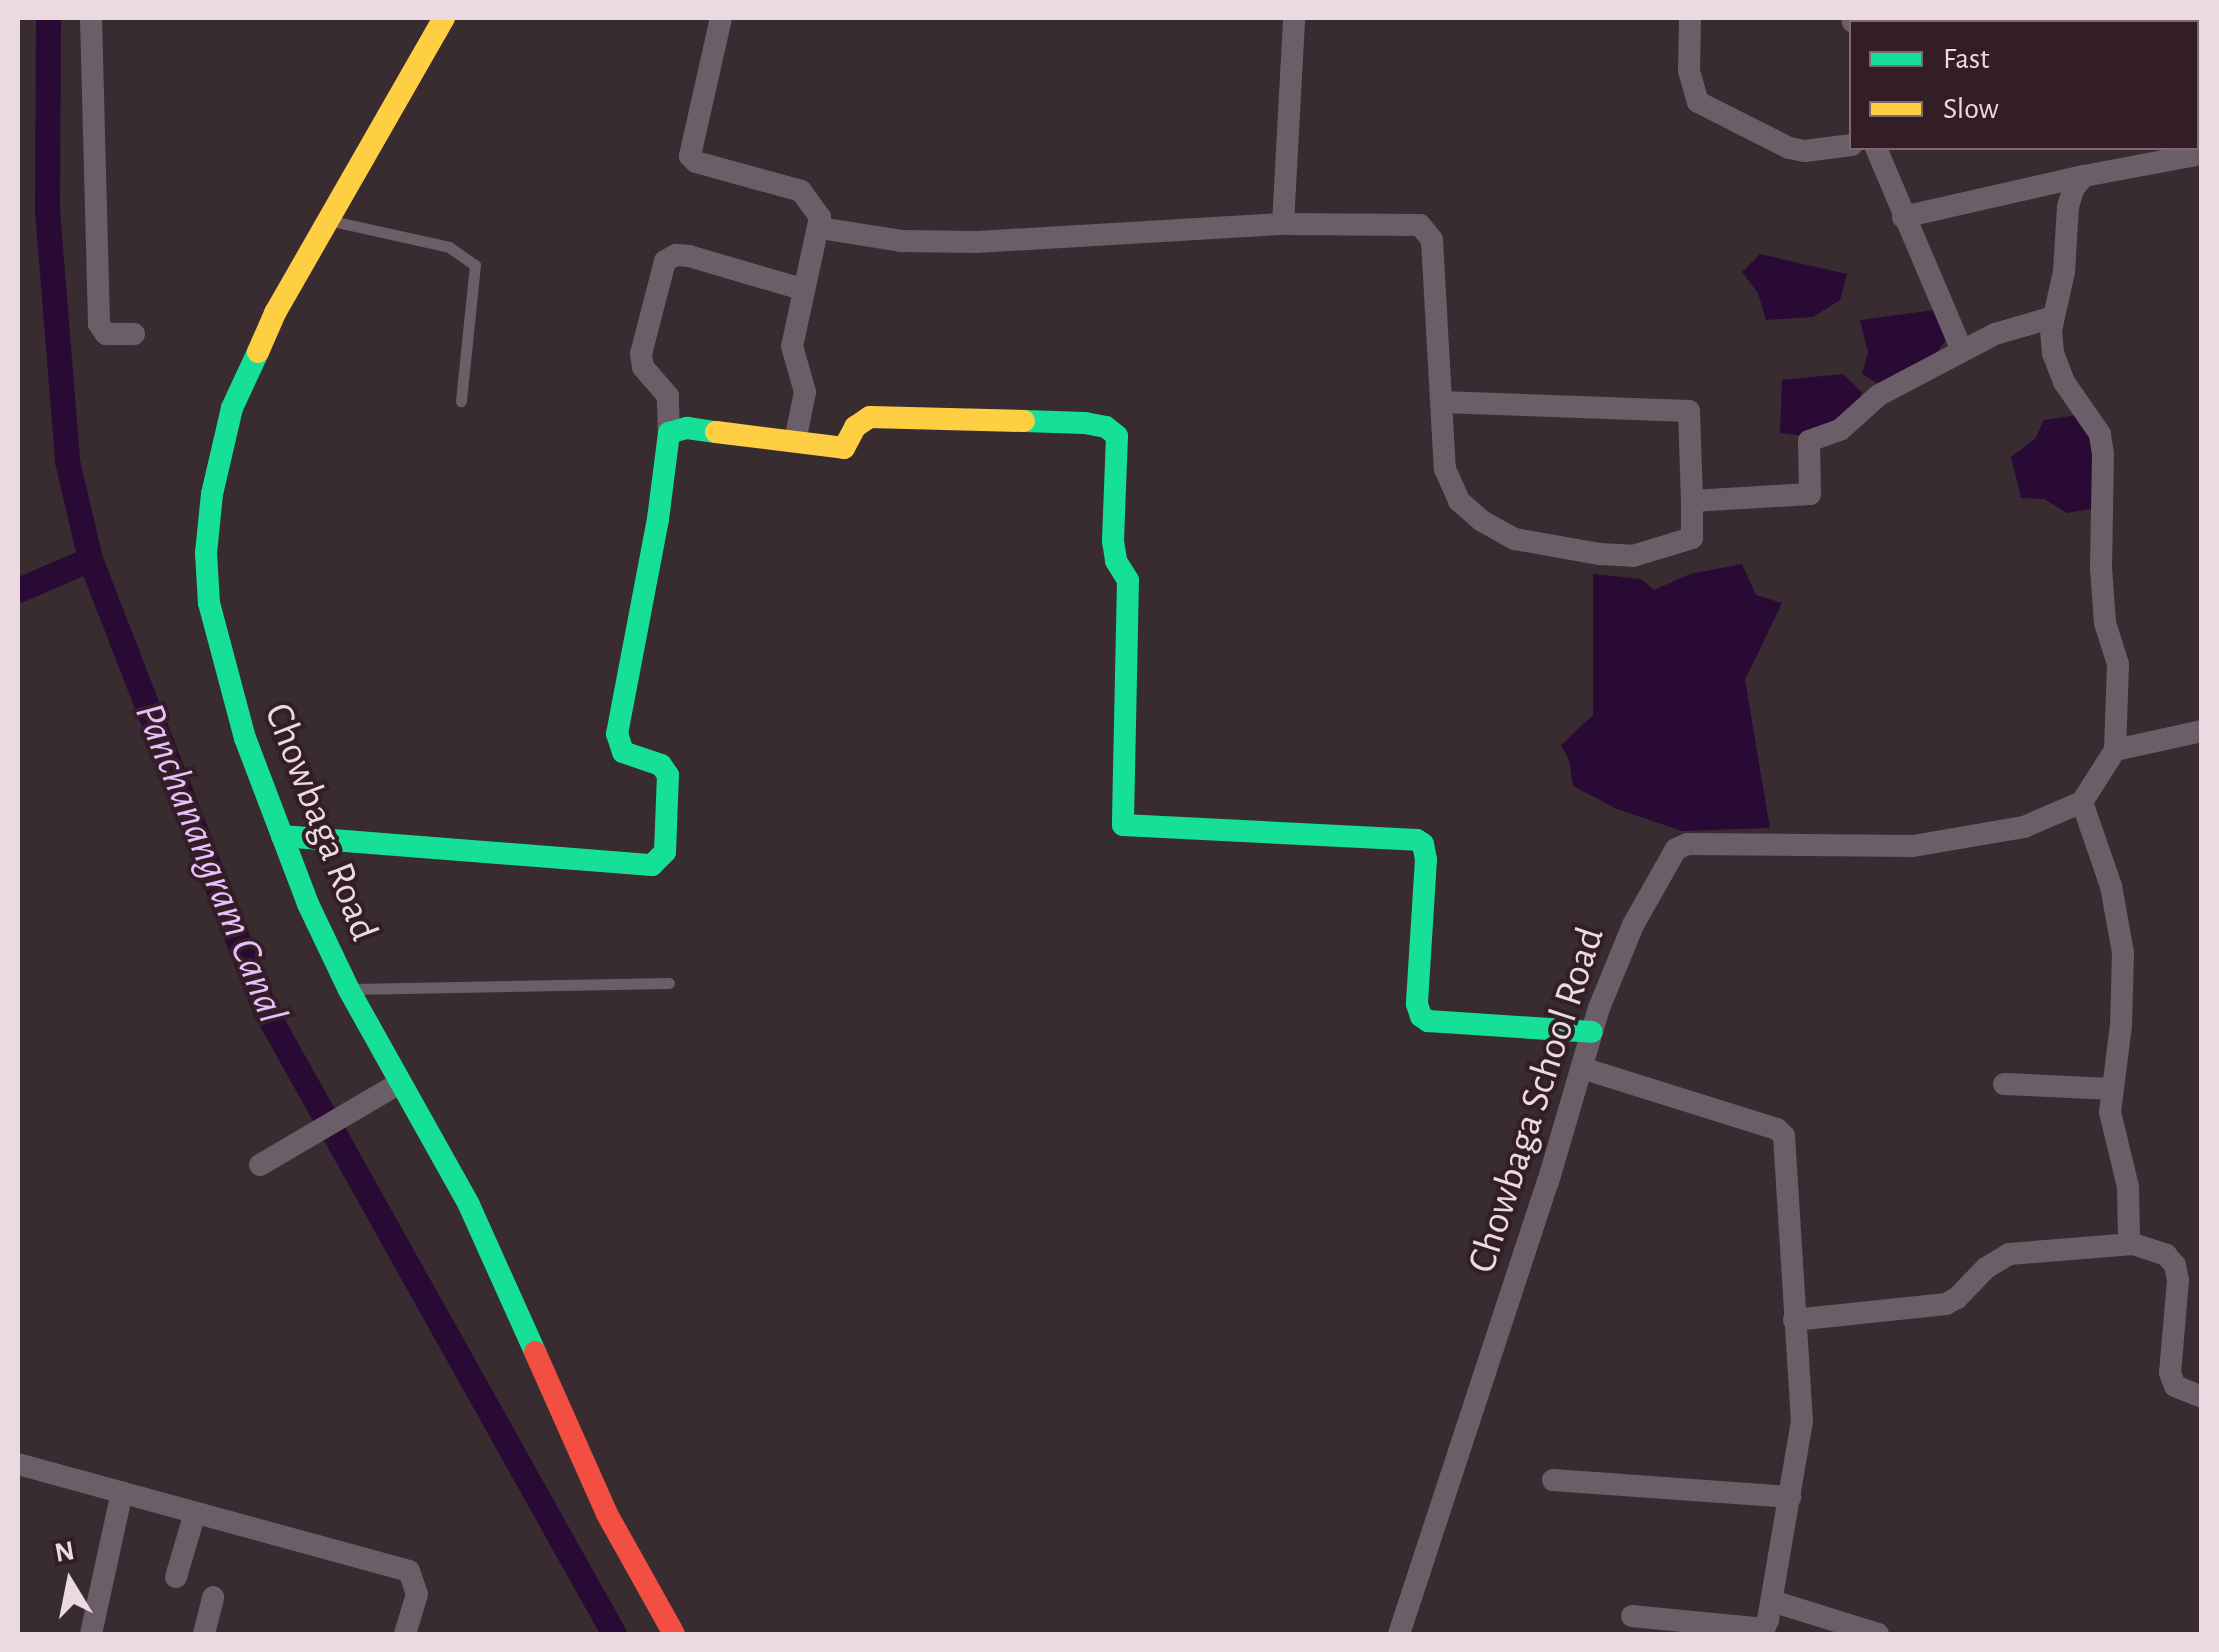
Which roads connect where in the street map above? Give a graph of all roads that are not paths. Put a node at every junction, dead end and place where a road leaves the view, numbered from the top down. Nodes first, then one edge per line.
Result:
1 (91, 18) edge
2 (444, 18) edge
3 (721, 18) edge
4 (1294, 18) edge
5 (1690, 18) edge
6 (1849, 145) edge
7 (1877, 150) edge
8 (2202, 154) edge
9 (2084, 176) junction
10 (1903, 217) junction
11 (328, 220) junction
12 (1283, 224) junction
13 (820, 228) junction
14 (802, 289) junction
15 (2054, 317) junction
16 (134, 334) dead end
17 (1962, 352) junction
18 (461, 401) dead end
19 (1441, 402) junction
20 (670, 433) junction
21 (795, 441) junction
22 (1692, 501) junction
23 (2202, 731) edge
24 (2115, 750) junction
25 (2082, 802) junction
26 (282, 836) junction
27 (669, 983) dead end
28 (349, 990) junction
29 (1592, 1032) junction
30 (1582, 1068) junction
31 (400, 1082) junction
32 (2004, 1084) dead end
33 (2114, 1088) junction
34 (260, 1165) dead end
35 (2132, 1244) junction
36 (1794, 1320) junction
37 (2202, 1396) edge
38 (18, 1464) edge
39 (1553, 1480) dead end
40 (122, 1492) junction
41 (1790, 1497) junction
42 (195, 1513) junction
43 (176, 1577) dead end
44 (213, 1597) dead end
45 (1772, 1601) junction
46 (1632, 1616) dead end
47 (1733, 1630) edge
48 (90, 1634) edge
49 (204, 1634) edge
50 (405, 1634) edge
51 (674, 1634) edge
52 (1399, 1634) edge
53 (1878, 1634) edge

1 - 16 street
2 - 11 street, Chowbaga Road
3 - 13 street
4 - 12 street
5 - 6 street
7 - 10 street
8 - 9 street
9 - 10 street
9 - 15 street
10 - 17 street
11 - 18 lane
11 - 26 street, Chowbaga Road
12 - 13 street
12 - 19 street
13 - 14 street
14 - 20 street
14 - 21 street
15 - 17 street
15 - 24 street
17 - 22 street
19 - 22 street
19 - 22 street
20 - 21 street
20 - 26 street
21 - 29 street
23 - 24 street
24 - 25 street
25 - 29 street, Chowbaga School Road
25 - 33 street
26 - 28 street, Chowbaga Road
27 - 28 lane
28 - 31 street, Chowbaga Road
29 - 30 street, Chowbaga School Road
30 - 36 street
30 - 52 street, Chowbaga School Road
31 - 34 street
31 - 51 street, Chowbaga Road
32 - 33 street
33 - 35 street
35 - 36 street
35 - 37 street
36 - 41 street
38 - 40 street
39 - 41 street
40 - 42 street
40 - 48 street
41 - 45 street
42 - 43 street
42 - 50 street
44 - 49 street
45 - 47 street
45 - 53 street
46 - 47 street

